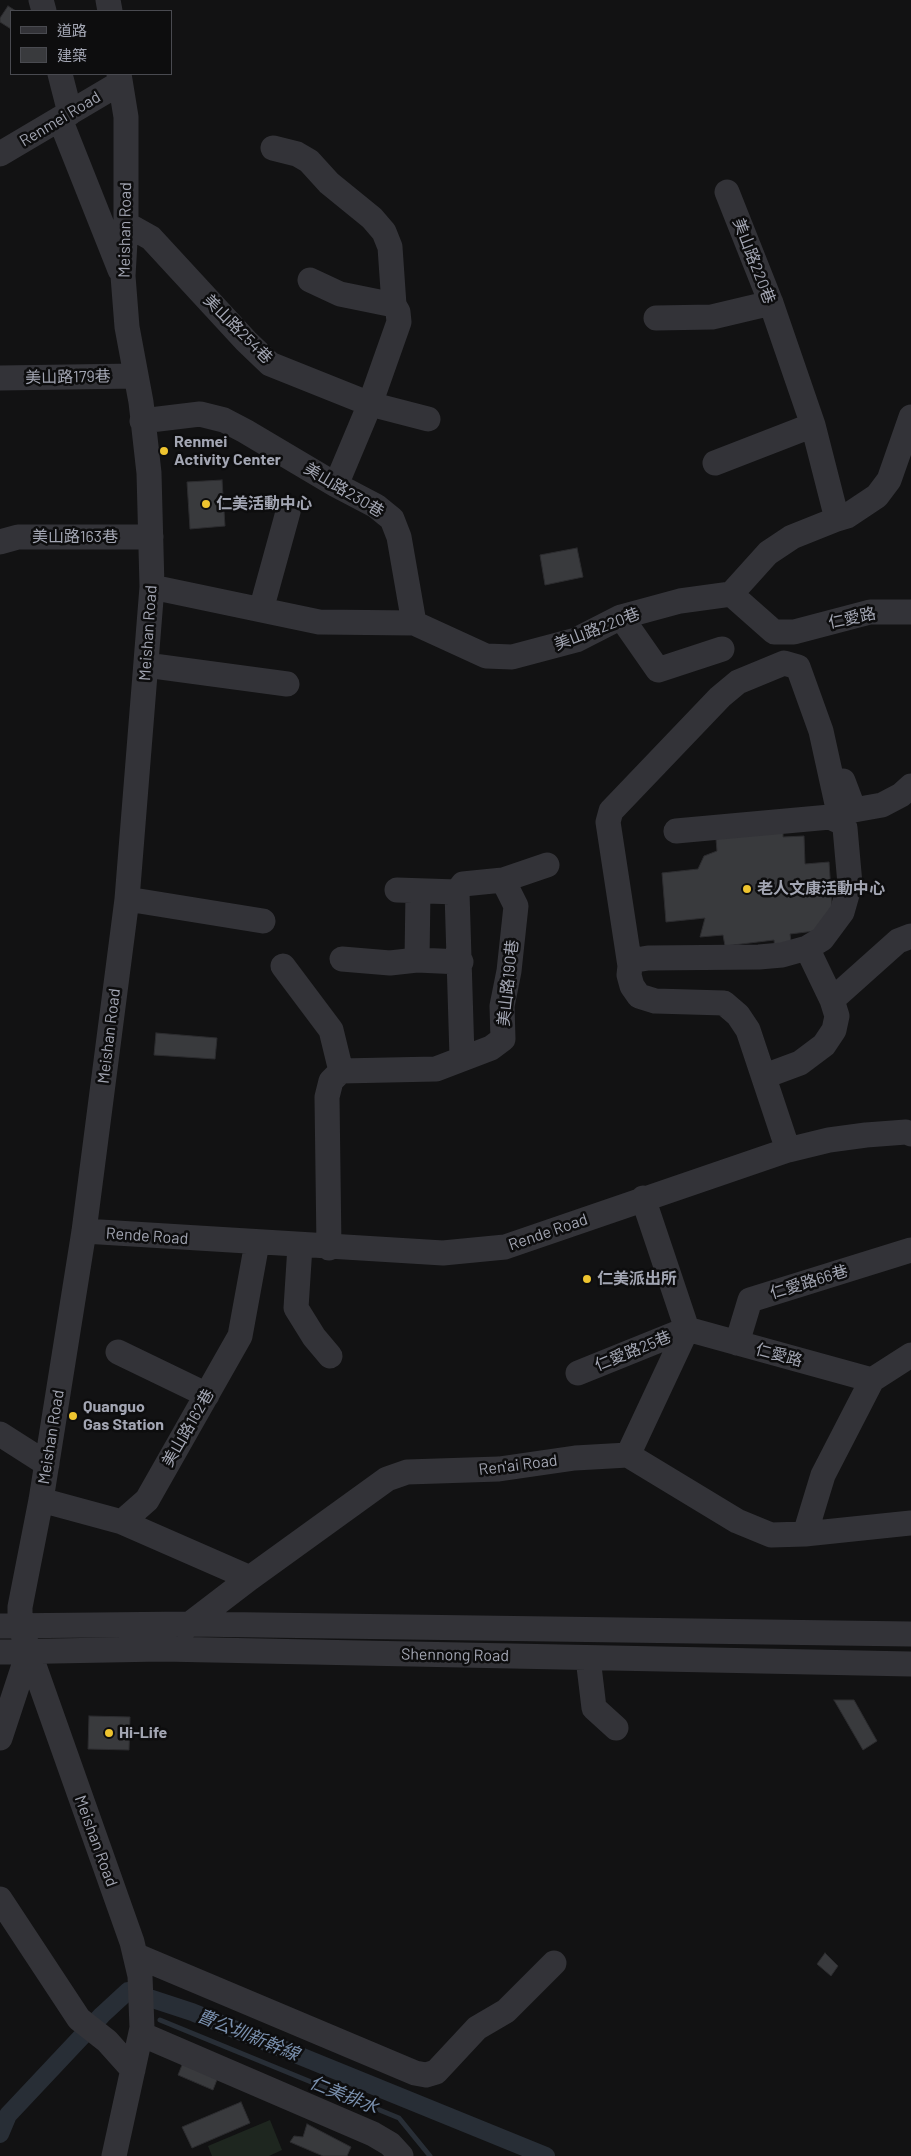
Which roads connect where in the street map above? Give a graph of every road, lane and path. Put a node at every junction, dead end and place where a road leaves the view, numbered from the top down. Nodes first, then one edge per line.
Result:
1 (60, 75) edge
2 (120, 78) edge
3 (65, 116) junction
4 (274, 148) dead end
5 (0, 154) edge
6 (727, 192) dead end
7 (126, 224) junction
8 (123, 276) junction
9 (310, 280) dead end
10 (771, 304) junction
11 (394, 305) junction
12 (656, 318) dead end
13 (136, 376) junction
14 (0, 378) edge
15 (370, 404) junction
16 (911, 418) edge
17 (428, 419) dead end
18 (142, 421) junction
19 (813, 425) junction
20 (715, 463) dead end
21 (336, 486) junction
22 (288, 512) dead end
23 (837, 519) junction
24 (151, 537) junction
25 (2, 541) edge
26 (152, 587) junction
27 (731, 594) junction
28 (261, 610) junction
29 (911, 612) edge
30 (621, 617) junction
31 (414, 623) junction
32 (794, 632) junction
33 (722, 649) dead end
34 (146, 665) junction
35 (287, 684) dead end
36 (911, 786) edge
37 (841, 822) junction
38 (676, 831) dead end
39 (547, 865) dead end
40 (503, 880) junction
41 (457, 892) junction
42 (127, 899) junction
43 (264, 921) dead end
44 (911, 936) edge
45 (807, 948) junction
46 (342, 959) dead end
47 (417, 960) junction
48 (461, 962) junction
49 (283, 966) dead end
50 (630, 966) junction
51 (832, 1000) junction
52 (462, 1058) junction
53 (341, 1072) junction
54 (765, 1076) junction
55 (909, 1132) edge
56 (788, 1150) junction
57 (643, 1198) junction
58 (84, 1231) junction
59 (257, 1243) junction
60 (300, 1246) junction
61 (329, 1248) junction
62 (911, 1250) edge
63 (687, 1329) junction
64 (737, 1343) junction
65 (118, 1352) dead end
66 (911, 1355) edge
67 (330, 1356) dead end
68 (578, 1373) dead end
69 (872, 1380) junction
70 (207, 1395) junction
71 (0, 1434) edge
72 (628, 1455) junction
73 (47, 1464) junction
74 (41, 1500) junction
75 (122, 1522) junction
76 (911, 1523) edge
77 (804, 1534) junction
78 (250, 1578) junction
79 (190, 1624) junction
80 (10, 1626) edge
81 (911, 1634) edge
82 (162, 1649) junction
83 (0, 1652) edge
84 (28, 1653) junction
85 (588, 1658) junction
86 (911, 1664) edge
87 (616, 1728) dead end
88 (0, 1738) edge
89 (0, 1899) edge
90 (554, 1963) dead end
91 (137, 1966) junction
92 (142, 2031) junction
93 (133, 2070) junction
94 (114, 2156) edge
95 (401, 2156) edge

1 - 3 street
2 - 3 street, Renmei Road
2 - 7 street, Meishan Road
3 - 5 street, Renmei Road
3 - 8 street
4 - 11 street
6 - 10 street, 美山路220巷
7 - 8 street, Meishan Road
7 - 15 street, 美山路254巷
8 - 13 street, Meishan Road
9 - 11 street
10 - 12 street
10 - 19 street, 美山路220巷
11 - 15 street
13 - 14 street, 美山路179巷
13 - 18 street, Meishan Road
15 - 17 street, 美山路254巷
15 - 21 street
16 - 23 street
18 - 21 street, 美山路230巷
18 - 24 street, Meishan Road
19 - 20 street
19 - 23 street, 美山路220巷
21 - 31 street, 美山路230巷
22 - 28 street
23 - 27 street
24 - 25 street, 美山路163巷
24 - 26 street, Meishan Road
26 - 28 street, 美山路220巷
26 - 34 street, Meishan Road
27 - 30 street, 美山路220巷
27 - 32 street
28 - 31 street, 美山路220巷
29 - 32 street, 仁愛路
30 - 31 street, 美山路220巷
30 - 33 street
32 - 36 street
34 - 35 street
34 - 42 street, Meishan Road
37 - 38 street
37 - 45 street
37 - 50 street
39 - 40 street
40 - 41 street
40 - 52 street, 美山路190巷
41 - 47 street
41 - 48 street
42 - 43 street
42 - 58 street, Meishan Road
44 - 51 street
45 - 50 street
45 - 51 street
46 - 47 street
47 - 48 street
48 - 52 street
49 - 53 street
50 - 54 street
51 - 54 street
52 - 53 street, 美山路190巷
53 - 61 street
54 - 56 street
55 - 56 street, Rende Road
56 - 57 street, Rende Road
57 - 61 street, Rende Road
57 - 63 street
58 - 59 street, Rende Road
58 - 73 street, Meishan Road
59 - 60 street, Rende Road
59 - 70 street, 美山路162巷
60 - 61 street, Rende Road
60 - 67 street
62 - 64 street, 仁愛路66巷
63 - 64 street, 仁愛路
63 - 68 street, 仁愛路25巷
63 - 72 street
64 - 69 street, 仁愛路
65 - 70 street
66 - 69 street
69 - 77 street
70 - 75 street, 美山路162巷
71 - 73 street
72 - 77 street
72 - 78 street, Ren'ai Road
73 - 74 street, Meishan Road
74 - 75 street
74 - 80 street, Meishan Road
75 - 78 street
76 - 77 street
78 - 79 street, Ren'ai Road
79 - 80 street, Shennong Road
79 - 81 street, Shennong Road
79 - 82 street, Ren'ai Road
80 - 84 street, Meishan Road
82 - 84 street, Shennong Road
82 - 85 street, Shennong Road
83 - 84 street, Shennong Road
84 - 88 street
84 - 91 street, Meishan Road
85 - 86 street, Shennong Road
85 - 87 street
89 - 93 street
90 - 91 street
91 - 92 street, Meishan Road
92 - 93 street
92 - 95 street
93 - 94 street

